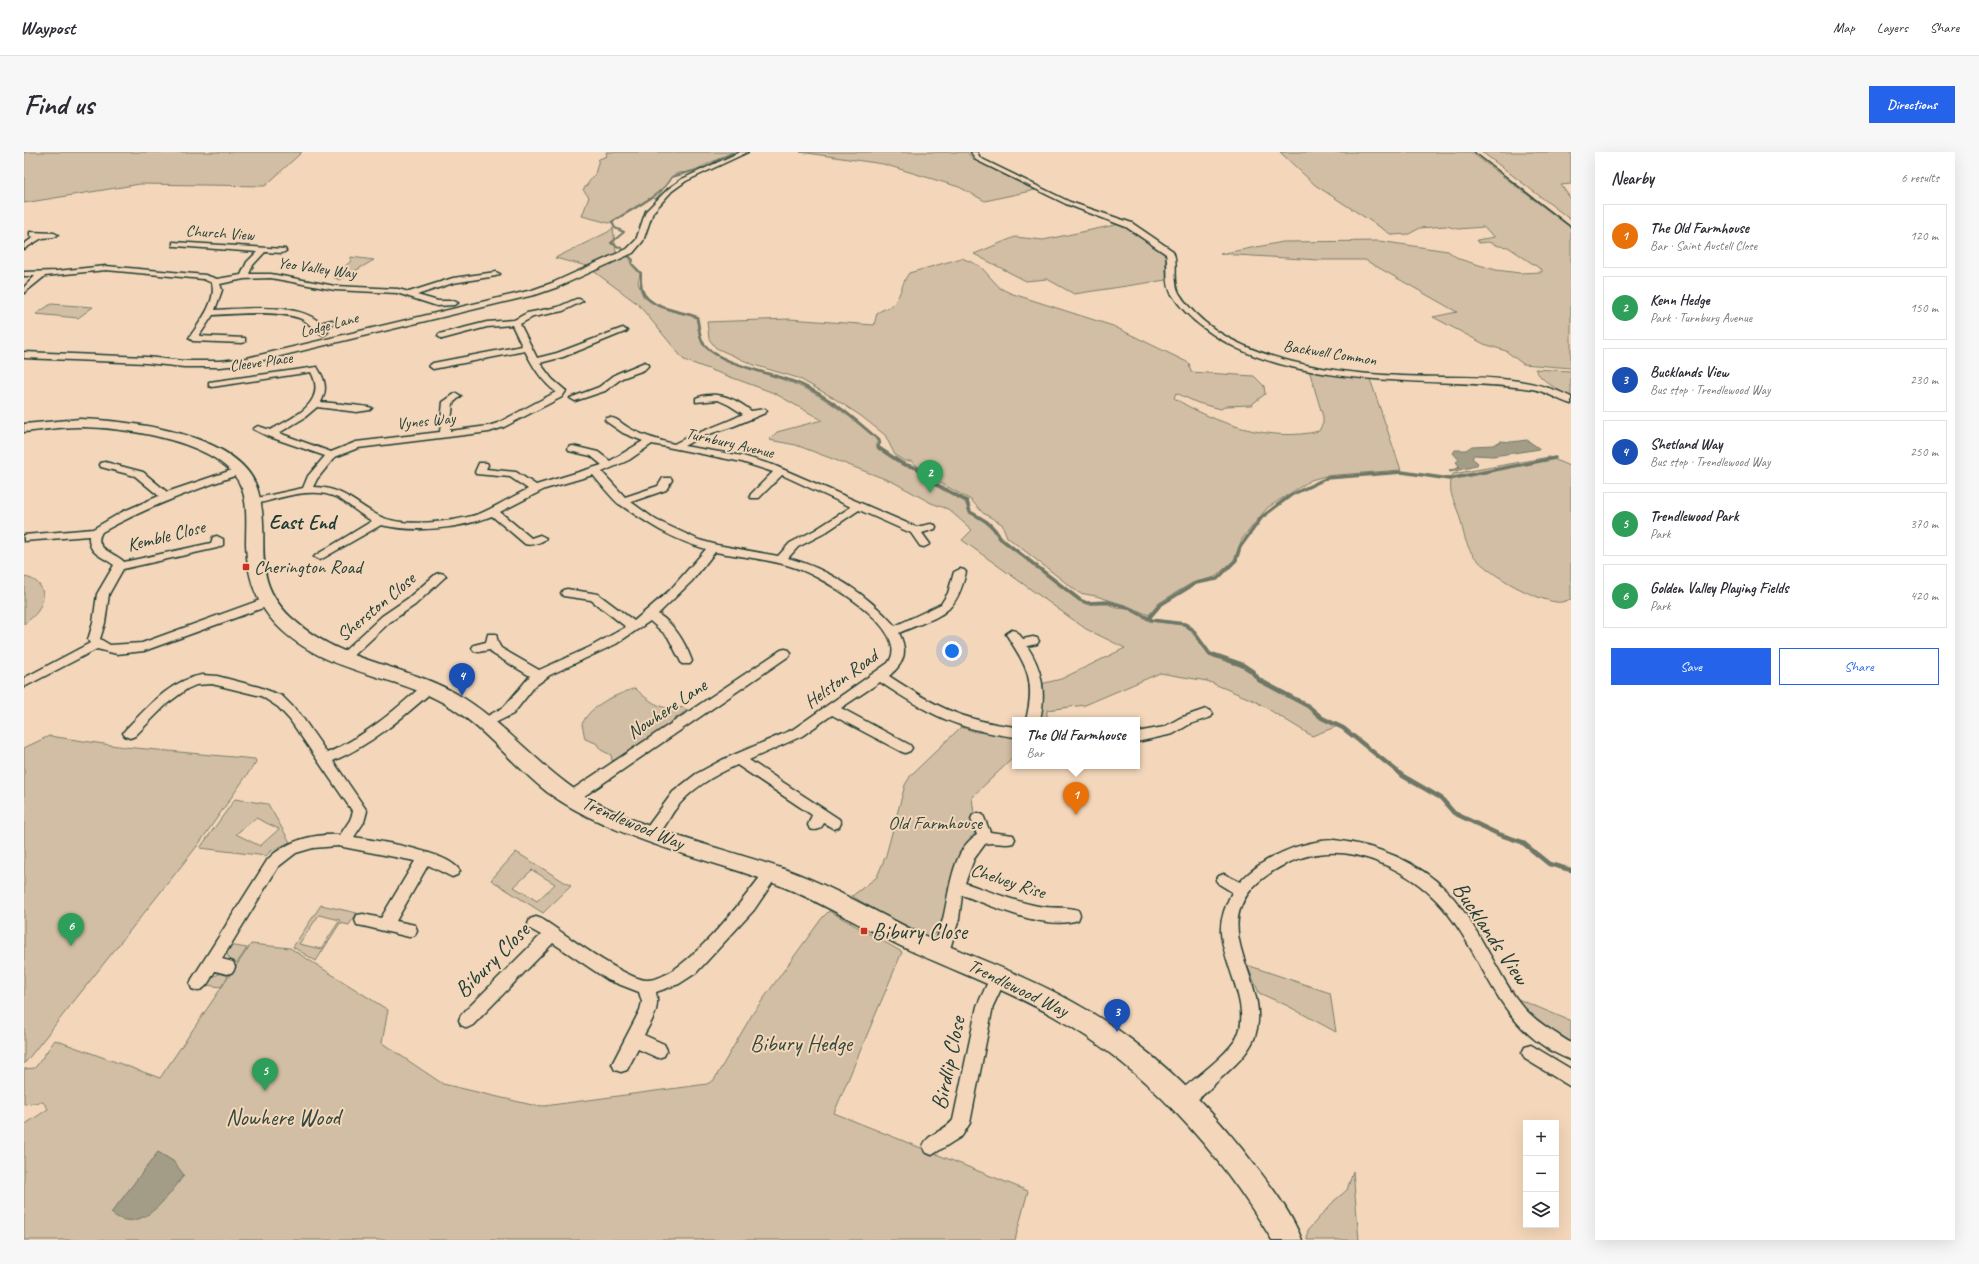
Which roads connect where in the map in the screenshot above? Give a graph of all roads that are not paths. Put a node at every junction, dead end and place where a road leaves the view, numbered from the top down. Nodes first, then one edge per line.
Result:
1 (746, 152) edge
2 (974, 152) edge
3 (54, 235) dead end
4 (176, 244) dead end
5 (24, 247) edge
6 (263, 250) junction
7 (282, 251) dead end
8 (461, 269) dead end
9 (24, 274) edge
10 (42, 274) junction
11 (496, 274) dead end
12 (473, 276) junction
13 (244, 277) junction
14 (216, 282) junction
15 (24, 291) edge
16 (411, 294) junction
17 (582, 300) dead end
18 (454, 303) dead end
19 (437, 304) junction
20 (427, 310) dead end
21 (210, 313) junction
22 (332, 322) dead end
23 (516, 323) junction
24 (623, 331) dead end
25 (442, 336) dead end
26 (242, 340) dead end
27 (229, 341) junction
28 (527, 348) junction
29 (222, 349) dead end
30 (24, 355) edge
31 (534, 362) junction
32 (433, 366) dead end
33 (644, 367) dead end
34 (212, 384) dead end
35 (561, 393) junction
36 (450, 398) dead end
37 (699, 400) dead end
38 (1571, 401) edge
39 (314, 404) junction
40 (367, 408) dead end
41 (762, 411) dead end
42 (749, 415) junction
43 (616, 422) dead end
44 (258, 429) dead end
45 (25, 430) edge
46 (270, 434) junction
47 (445, 434) junction
48 (651, 440) junction
49 (675, 447) junction
50 (572, 448) dead end
51 (331, 455) junction
52 (105, 465) dead end
53 (483, 465) dead end
54 (610, 466) junction
55 (239, 471) junction
56 (780, 471) junction
57 (595, 472) junction
58 (667, 480) dead end
59 (535, 489) junction
60 (306, 490) junction
61 (755, 496) dead end
62 (166, 497) junction
63 (252, 502) junction
64 (622, 502) junction
65 (859, 506) junction
66 (493, 512) junction
67 (379, 521) junction
68 (931, 527) dead end
69 (915, 531) junction
70 (96, 532) junction
71 (24, 538) edge
72 (540, 538) dead end
73 (216, 539) dead end
74 (924, 544) dead end
75 (713, 547) junction
76 (308, 555) dead end
77 (780, 560) junction
78 (120, 566) junction
79 (960, 572) dead end
80 (438, 583) dead end
81 (567, 593) dead end
82 (267, 602) junction
83 (650, 615) junction
84 (634, 628) junction
85 (894, 631) junction
86 (1022, 640) dead end
87 (96, 644) junction
88 (478, 648) dead end
89 (785, 654) dead end
90 (344, 658) junction
91 (686, 661) dead end
92 (539, 676) junction
93 (880, 676) junction
94 (24, 683) edge
95 (428, 688) junction
96 (831, 710) junction
97 (1206, 714) dead end
98 (1034, 717) edge
99 (485, 723) junction
100 (1012, 732) edge
101 (130, 733) dead end
102 (1140, 736) edge
103 (905, 748) dead end
104 (325, 759) junction
105 (739, 760) junction
106 (572, 797) junction
107 (978, 819) dead end
108 (834, 823) dead end
109 (650, 834) junction
110 (985, 838) junction
111 (1008, 838) dead end
112 (344, 840) junction
113 (424, 858) junction
114 (452, 871) dead end
115 (771, 873) junction
116 (1224, 880) dead end
117 (956, 886) junction
118 (1242, 890) junction
119 (1072, 915) dead end
120 (363, 920) dead end
121 (536, 924) dead end
122 (385, 925) junction
123 (409, 930) dead end
124 (552, 934) junction
125 (940, 952) junction
126 (211, 963) junction
127 (227, 967) dead end
128 (998, 978) junction
129 (198, 984) dead end
130 (646, 987) junction
131 (467, 1020) dead end
132 (634, 1039) junction
133 (658, 1050) dead end
134 (1571, 1052) edge
135 (1531, 1053) dead end
136 (621, 1064) dead end
137 (1571, 1079) edge
138 (1181, 1101) junction
139 (932, 1146) dead end
140 (1288, 1240) edge

1 - 30 street, Lodge Lane
2 - 38 street, Backwell Common
3 - 5 street
4 - 6 street, Church View
6 - 7 street, Church View
6 - 13 street, Church View
8 - 12 street
9 - 10 street
10 - 14 street
10 - 15 street
11 - 12 street
12 - 16 street
13 - 14 street, Yeo Valley Way
13 - 16 street, Yeo Valley Way
14 - 21 street
16 - 19 street, Yeo Valley Way
17 - 23 street
18 - 19 street, Yeo Valley Way
19 - 20 street, Yeo Valley Way
21 - 22 street
21 - 27 street
23 - 25 street
23 - 28 street
24 - 31 street
26 - 27 street
27 - 29 street
28 - 31 street
28 - 32 street
31 - 35 street
33 - 35 street
34 - 39 street, Cleeve Place
35 - 47 street, Vynes Way
36 - 47 street
37 - 42 street
39 - 40 street
39 - 46 street, Cleeve Place
41 - 42 street
42 - 49 street
43 - 48 street, Turnbury Avenue
44 - 46 street
45 - 55 street, Trendlewood Way
46 - 51 street
47 - 51 street, Vynes Way
48 - 49 street, Turnbury Avenue
48 - 54 street
49 - 56 street, Turnbury Avenue
50 - 54 street
51 - 60 street
52 - 62 street
53 - 59 street
54 - 57 street
55 - 62 street
55 - 63 street, Trendlewood Way
56 - 61 street
56 - 65 street, Turnbury Avenue
57 - 59 street
57 - 64 street
58 - 64 street
59 - 66 street
60 - 63 street
60 - 67 street
62 - 70 street
63 - 82 street, Trendlewood Way
64 - 75 street
65 - 69 street, Turnbury Avenue
65 - 77 street
66 - 67 street
66 - 72 street
67 - 76 street
68 - 69 street
69 - 74 street
70 - 71 street
70 - 78 street
73 - 78 street, Kemble Close
75 - 77 street
75 - 83 street
77 - 85 street
78 - 87 street
79 - 85 street
80 - 90 street, Sherston Close
81 - 84 street
82 - 87 street
82 - 90 street, Trendlewood Way
83 - 84 street
83 - 91 street
84 - 92 street
85 - 93 street, Helston Road
86 - 98 street
87 - 94 street
88 - 92 street
89 - 106 street, Nowhere Lane
90 - 95 street, Trendlewood Way
92 - 99 street
93 - 96 street, Helston Road
93 - 100 street
95 - 99 street, Trendlewood Way
95 - 104 street
96 - 103 street
96 - 105 street, Helston Road
97 - 102 street
99 - 106 street, Trendlewood Way
101 - 104 street
104 - 112 street
105 - 108 street
105 - 109 street, Helston Road
106 - 109 street, Trendlewood Way
107 - 110 street, Chelvey Rise
109 - 115 street, Trendlewood Way
110 - 111 street, Chelvey Rise
110 - 117 street, Chelvey Rise
112 - 113 street
112 - 126 street
113 - 114 street
113 - 122 street
115 - 125 street, Trendlewood Way
115 - 130 street
116 - 118 street
117 - 119 street, Chelvey Rise
117 - 125 street, Chelvey Rise
118 - 134 street, Bucklands View
118 - 138 street, Bucklands View
120 - 122 street
121 - 124 street, Bibury Close
122 - 123 street
124 - 130 street, Bibury Close
124 - 131 street, Bibury Close
125 - 128 street, Trendlewood Way
126 - 127 street
126 - 129 street
128 - 138 street, Trendlewood Way
128 - 139 street, Birdlip Close
130 - 132 street
132 - 133 street
132 - 136 street
135 - 137 street
138 - 140 street, Trendlewood Way

